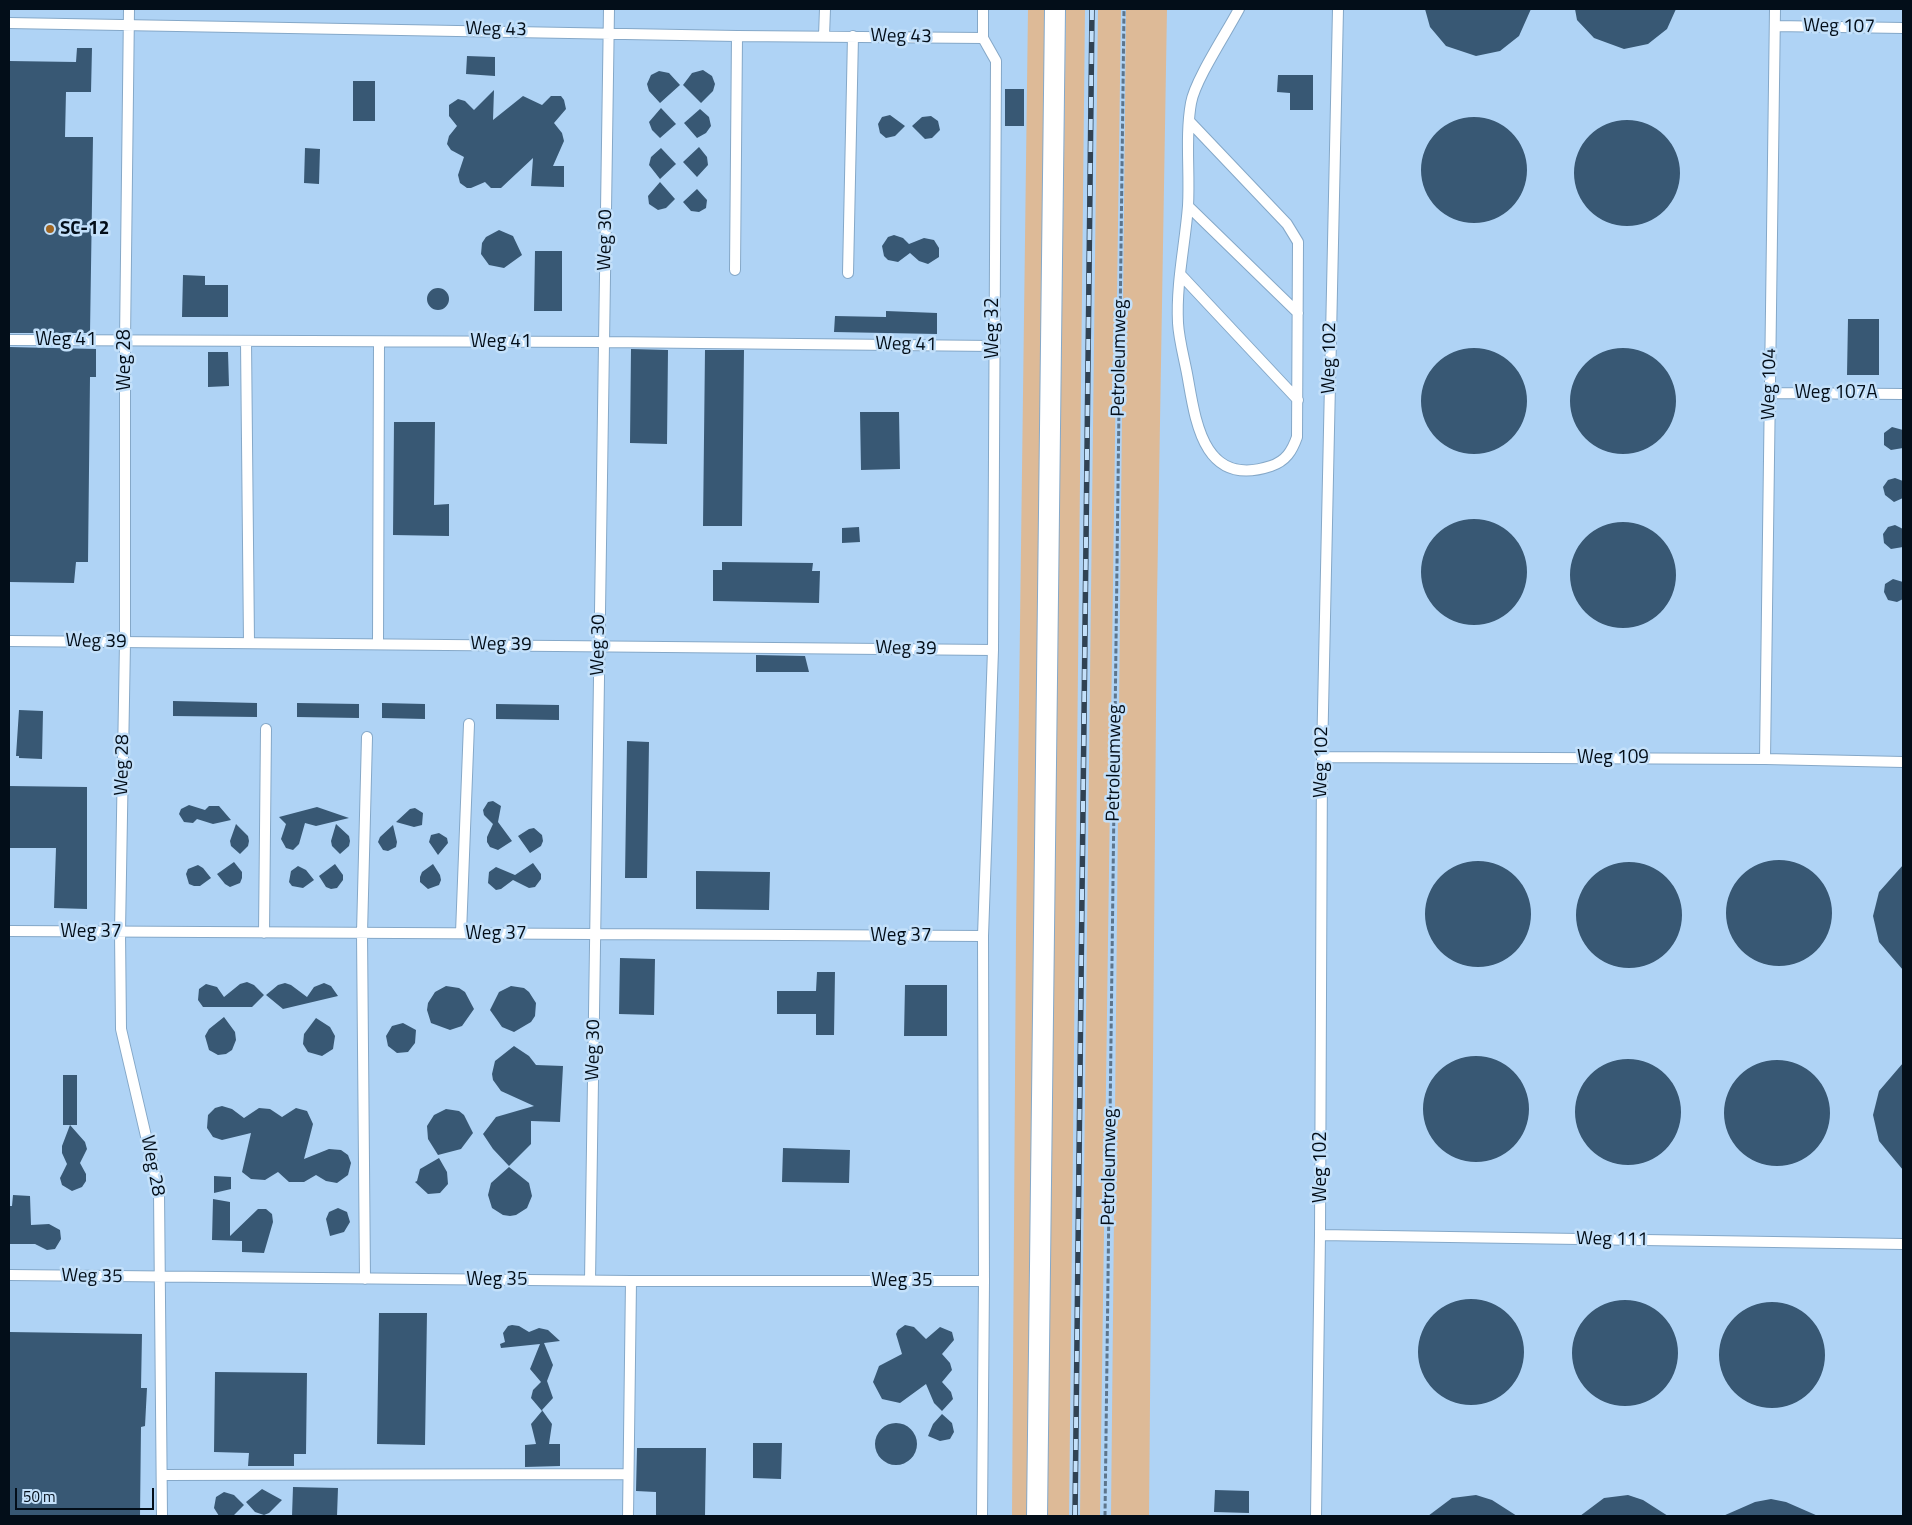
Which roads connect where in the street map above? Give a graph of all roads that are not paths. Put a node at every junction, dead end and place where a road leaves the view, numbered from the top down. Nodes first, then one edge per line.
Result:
1 (129, 9) edge
2 (609, 9) edge
3 (825, 9) edge
4 (983, 9) edge
5 (1055, 9) edge
6 (1239, 9) edge
7 (1338, 9) edge
8 (1775, 9) edge
9 (9, 22) edge
10 (129, 24) junction
11 (1774, 26) junction
12 (1903, 28) edge
13 (609, 32) junction
14 (737, 36) junction
15 (824, 36) junction
16 (853, 36) junction
17 (983, 38) junction
18 (1190, 122) junction
19 (1188, 206) junction
20 (734, 270) dead end
21 (848, 273) dead end
22 (1180, 274) junction
23 (1298, 313) junction
24 (9, 340) edge
25 (125, 340) junction
26 (246, 341) junction
27 (379, 342) junction
28 (604, 342) junction
29 (993, 346) junction
30 (1769, 393) junction
31 (1903, 394) edge
32 (1298, 400) junction
33 (9, 641) edge
34 (125, 642) junction
35 (248, 643) junction
36 (378, 644) junction
37 (599, 646) junction
38 (993, 650) junction
39 (469, 724) dead end
40 (266, 729) dead end
41 (367, 737) dead end
42 (1322, 757) junction
43 (1765, 759) junction
44 (1903, 762) edge
45 (9, 931) edge
46 (120, 932) junction
47 (264, 933) junction
48 (362, 933) junction
49 (461, 933) junction
50 (595, 934) junction
51 (983, 936) junction
52 (1320, 1235) junction
53 (1903, 1244) edge
54 (9, 1275) edge
55 (161, 1278) junction
56 (365, 1279) junction
57 (590, 1280) junction
58 (631, 1281) junction
59 (984, 1281) junction
60 (628, 1474) junction
61 (162, 1475) junction
62 (162, 1516) edge
63 (628, 1516) edge
64 (982, 1516) edge
65 (1037, 1516) edge
66 (1316, 1516) edge

1 - 10 lane, Weg 28
2 - 13 lane, Weg 30
3 - 15 lane
4 - 17 lane, Weg 32
5 - 65 street
6 - 18 lane
7 - 42 lane, Weg 102
8 - 11 lane, Weg 104
9 - 10 lane, Weg 43
10 - 13 lane, Weg 43
10 - 25 lane, Weg 28
11 - 12 lane, Weg 107
11 - 30 lane, Weg 104
13 - 14 lane, Weg 43
13 - 28 lane, Weg 30
14 - 15 lane, Weg 43
14 - 20 lane
15 - 16 lane, Weg 43
16 - 17 lane, Weg 43
16 - 21 lane
17 - 29 lane, Weg 32
18 - 19 lane
18 - 23 lane
19 - 22 lane
19 - 23 lane
22 - 32 lane
22 - 32 lane
23 - 32 lane
24 - 25 lane, Weg 41
25 - 26 lane, Weg 41
25 - 34 lane, Weg 28
26 - 27 lane, Weg 41
26 - 35 lane
27 - 28 lane, Weg 41
27 - 36 lane
28 - 29 lane, Weg 41
28 - 37 lane, Weg 30
29 - 38 lane, Weg 32
30 - 31 lane, Weg 107A
30 - 43 lane, Weg 104
33 - 34 lane, Weg 39
34 - 35 lane, Weg 39
34 - 46 lane, Weg 28
35 - 36 lane, Weg 39
36 - 37 lane, Weg 39
37 - 38 lane, Weg 39
37 - 50 lane, Weg 30
38 - 51 lane, Weg 32
39 - 49 lane
40 - 47 lane
41 - 48 lane
42 - 43 lane, Weg 109
42 - 52 lane, Weg 102
43 - 44 lane, Weg 109
45 - 46 lane, Weg 37
46 - 47 lane, Weg 37
46 - 55 lane, Weg 28
47 - 48 lane, Weg 37
48 - 49 lane, Weg 37
48 - 56 lane
49 - 50 lane, Weg 37
50 - 51 lane, Weg 37
50 - 57 lane, Weg 30
51 - 59 lane, Weg 32
52 - 53 lane, Weg 111
52 - 66 lane, Weg 102
54 - 55 lane, Weg 35
55 - 56 lane, Weg 35
55 - 61 lane, Weg 28
56 - 57 lane, Weg 35
57 - 58 lane, Weg 35
58 - 59 lane, Weg 35
58 - 60 lane
59 - 64 lane, Weg 32
60 - 61 lane
60 - 63 lane
61 - 62 lane, Weg 28

